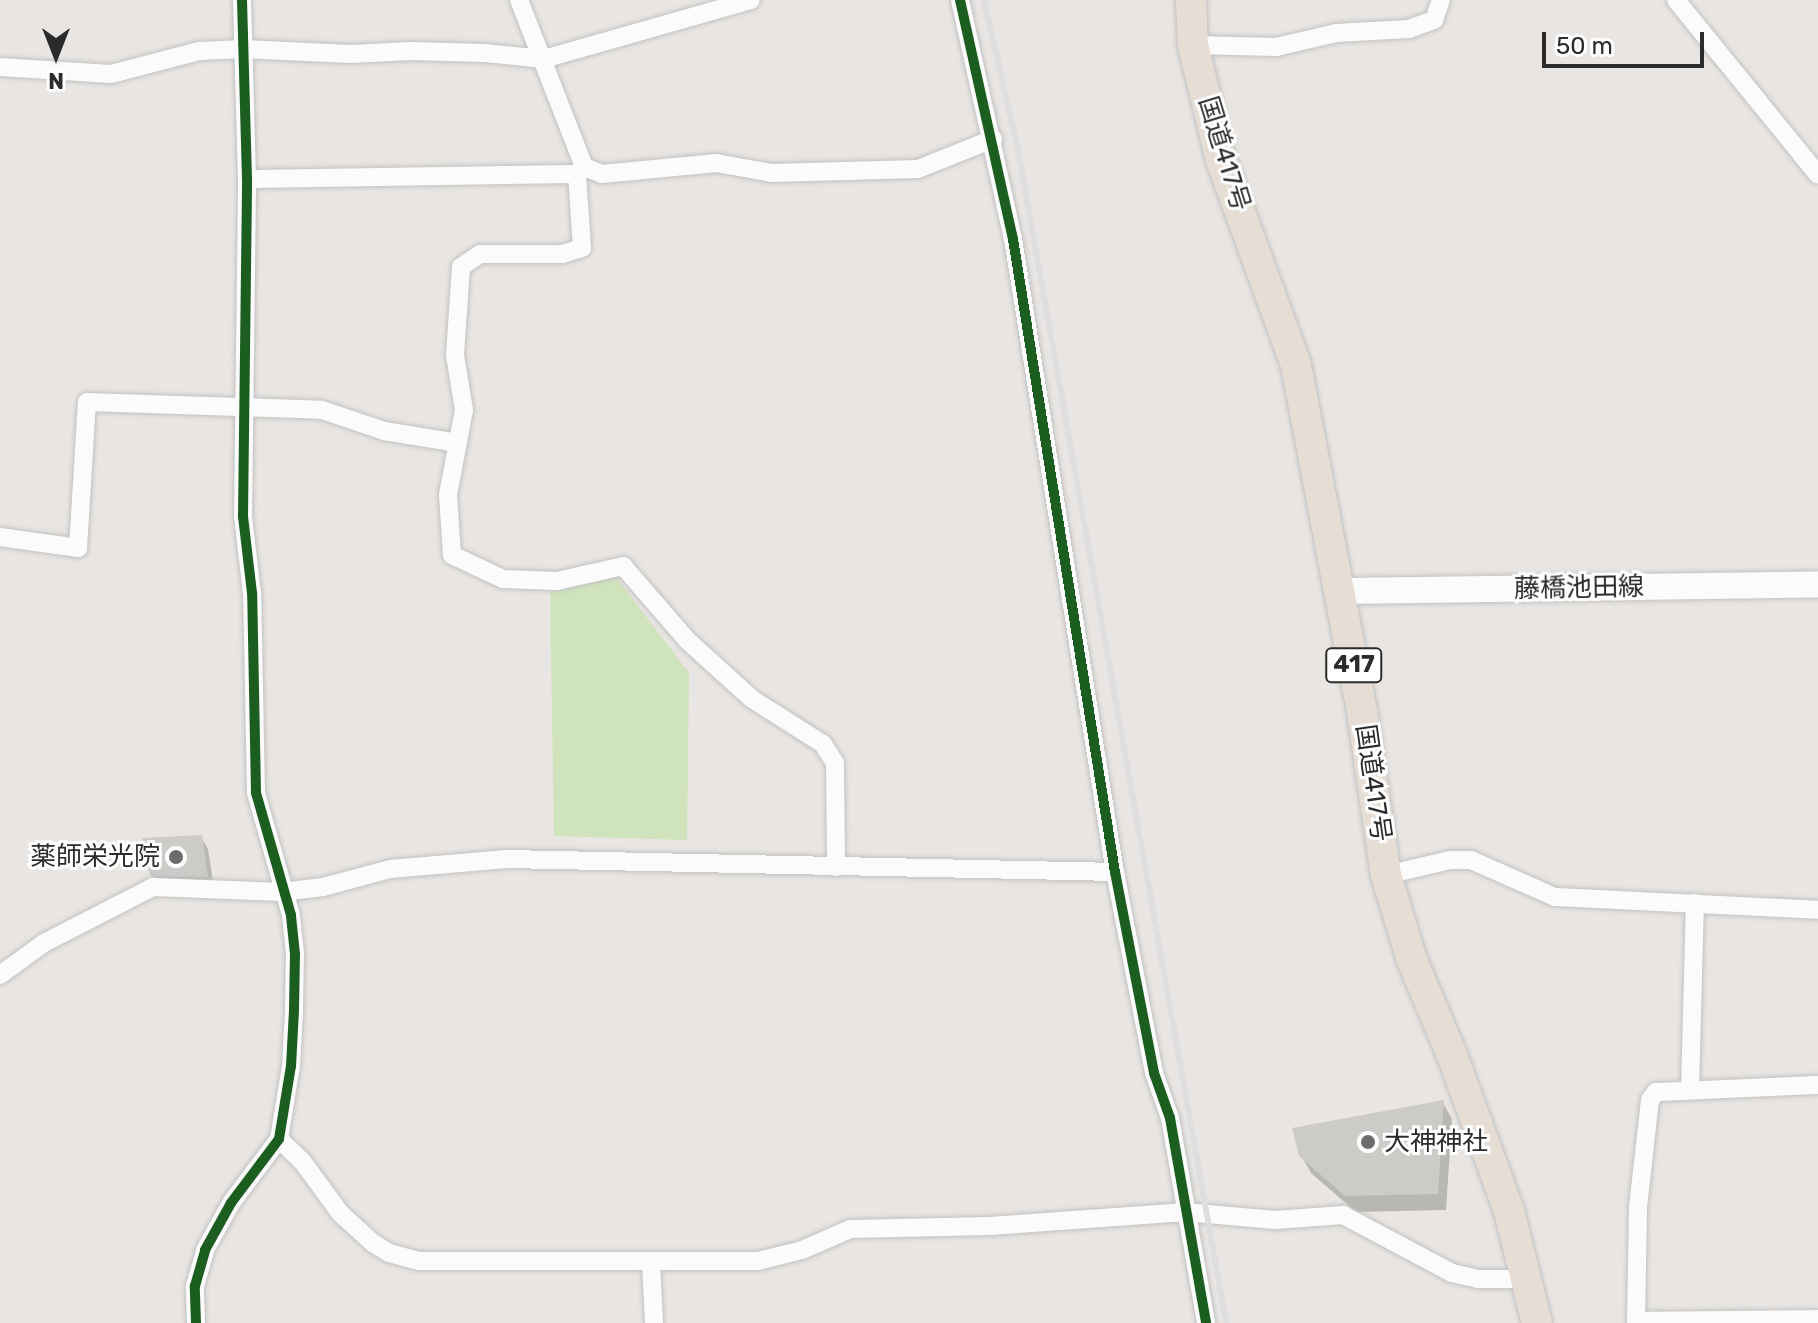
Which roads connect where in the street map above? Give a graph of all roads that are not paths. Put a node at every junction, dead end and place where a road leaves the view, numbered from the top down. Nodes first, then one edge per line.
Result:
1 (242, 0) edge
2 (519, 0) edge
3 (751, 0) edge
4 (960, 0) edge
5 (1191, 0) edge
6 (1441, 0) edge
7 (1676, 0) edge
8 (1193, 45) junction
9 (243, 49) junction
10 (544, 59) junction
11 (0, 67) edge
12 (993, 139) junction
13 (580, 171) junction
14 (1818, 175) edge
15 (247, 179) junction
16 (243, 406) junction
17 (458, 443) junction
18 (0, 537) edge
19 (1818, 584) edge
20 (1341, 591) junction
21 (836, 867) junction
22 (1115, 872) junction
23 (1386, 875) junction
24 (282, 892) junction
25 (1695, 903) junction
26 (1818, 910) edge
27 (0, 975) edge
28 (1818, 1085) edge
29 (1690, 1090) junction
30 (279, 1139) junction
31 (1185, 1212) junction
32 (651, 1263) junction
33 (1528, 1279) junction
34 (1818, 1319) edge
35 (1636, 1322) edge
36 (196, 1323) edge
37 (654, 1323) edge
38 (1206, 1323) edge
39 (1537, 1323) edge

1 - 9 street
2 - 10 street
3 - 10 street
4 - 12 street
5 - 8 highway, 国道417号 / 417
6 - 8 street
7 - 14 street
8 - 20 highway, 国道417号 / 417
9 - 10 street
9 - 11 street
9 - 15 street
10 - 13 street
12 - 13 street
12 - 22 street
13 - 15 street
13 - 17 street
15 - 16 street
16 - 17 street
16 - 18 street
16 - 24 street
17 - 21 street
19 - 20 main road, 藤橋池田線
20 - 23 highway, 国道417号 / 417
21 - 22 street
21 - 24 street
22 - 31 street
23 - 25 street
23 - 33 highway, 国道417号 / 417
24 - 27 street
24 - 30 street
25 - 26 street
25 - 29 street
28 - 29 street
29 - 35 street
30 - 32 street
30 - 36 street
31 - 32 street
31 - 33 street
31 - 38 street
32 - 37 street
33 - 39 highway, 国道417号 / 417
34 - 35 street

